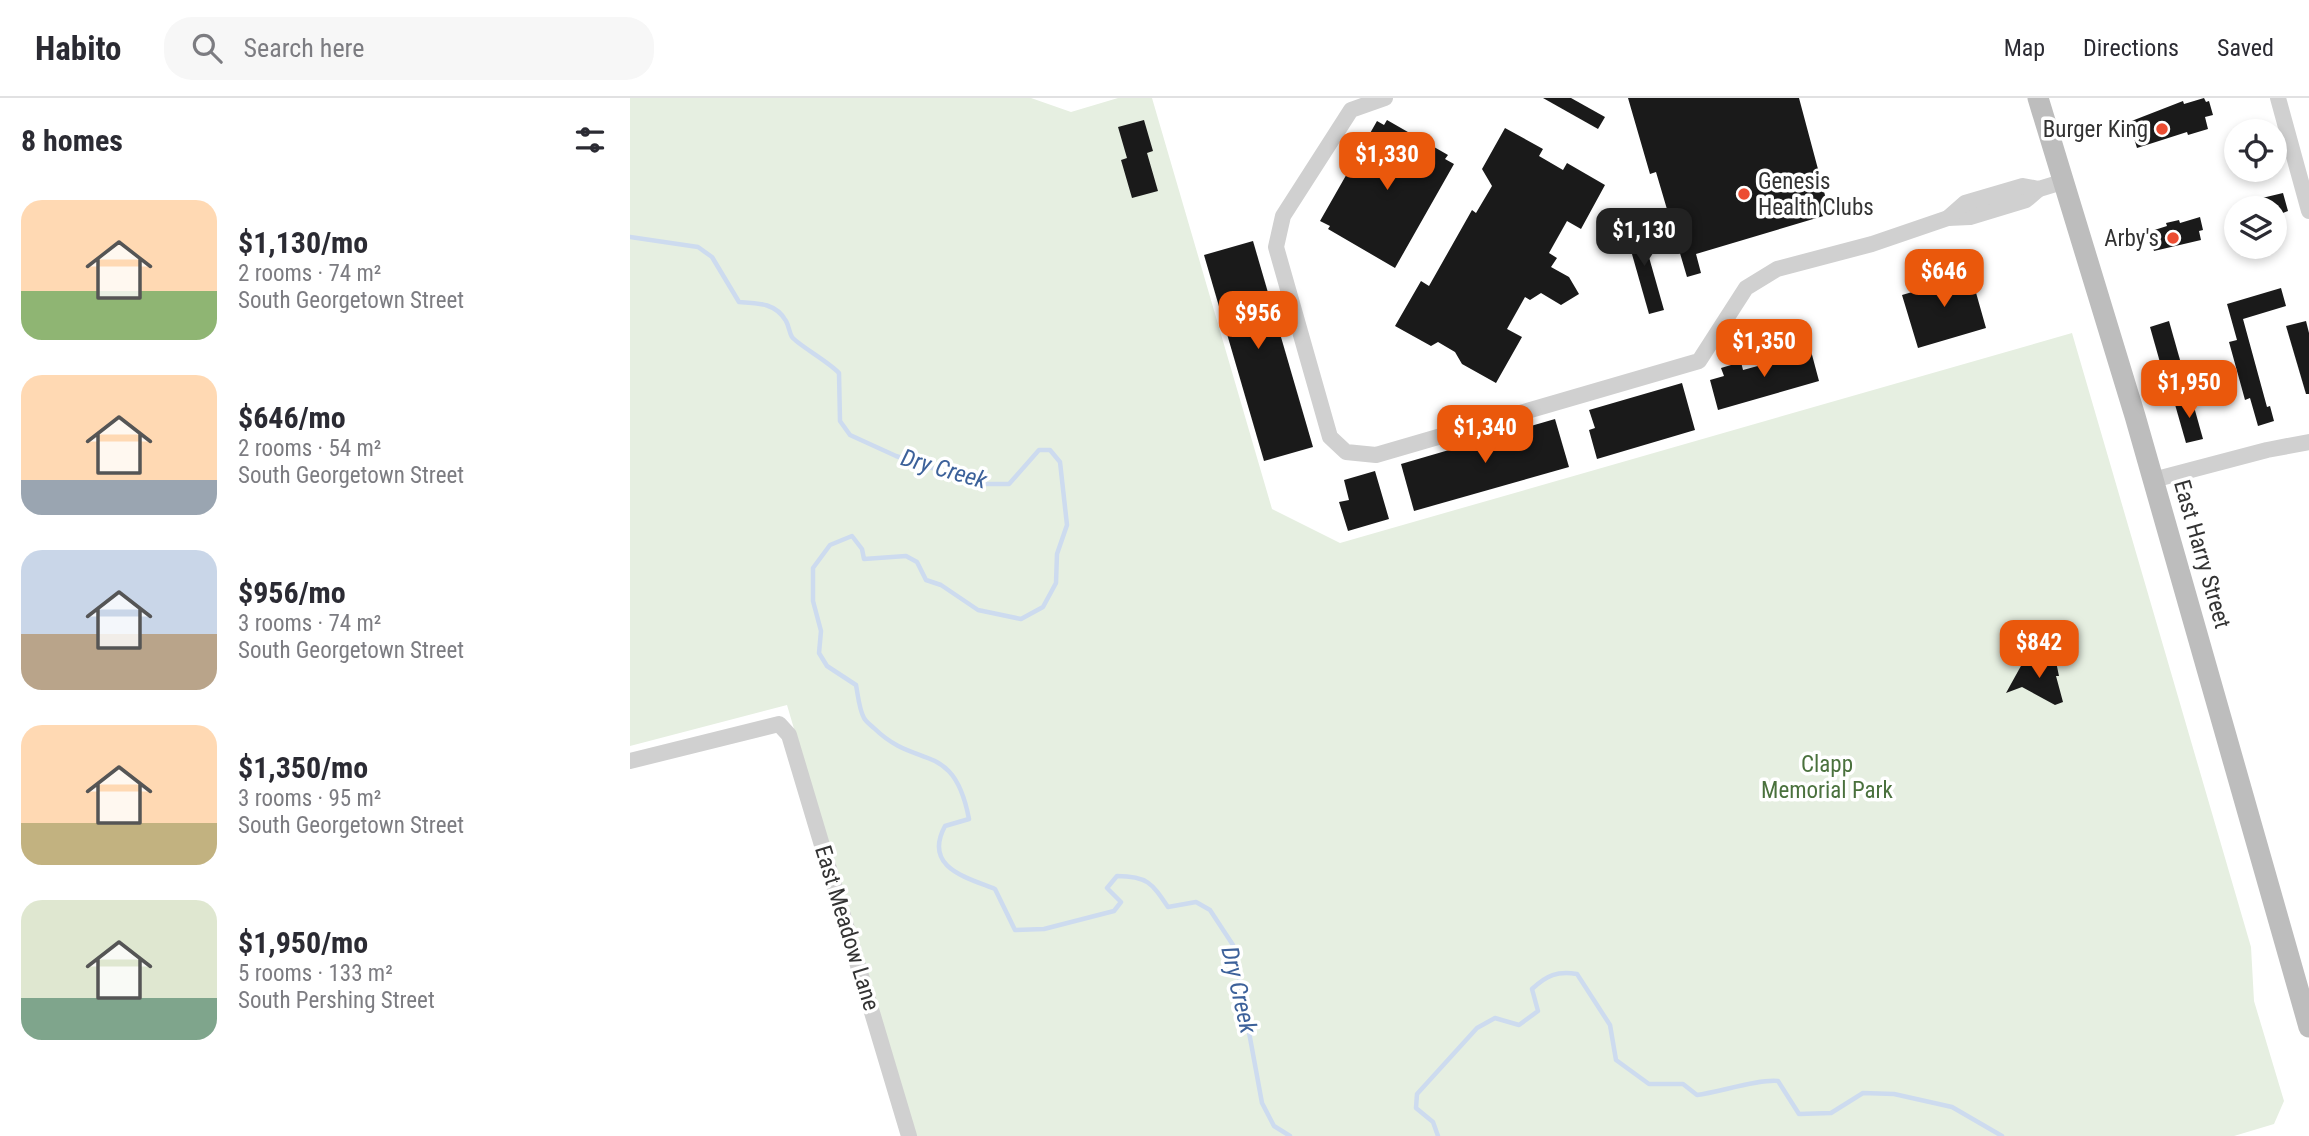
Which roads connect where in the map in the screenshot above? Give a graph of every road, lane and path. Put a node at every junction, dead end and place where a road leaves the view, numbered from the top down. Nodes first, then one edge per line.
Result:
1 (1385, 98) edge
2 (2038, 98) edge
3 (2278, 98) edge
4 (2062, 182) junction
5 (2309, 211) edge
6 (2309, 442) edge
7 (2153, 480) junction
8 (630, 761) edge
9 (2309, 1027) edge
10 (909, 1136) edge

1 - 4 street
2 - 4 main road, East Harry Street
3 - 5 street
4 - 7 main road, East Harry Street
6 - 7 street
7 - 9 main road, East Harry Street
8 - 10 street, East Meadow Lane

